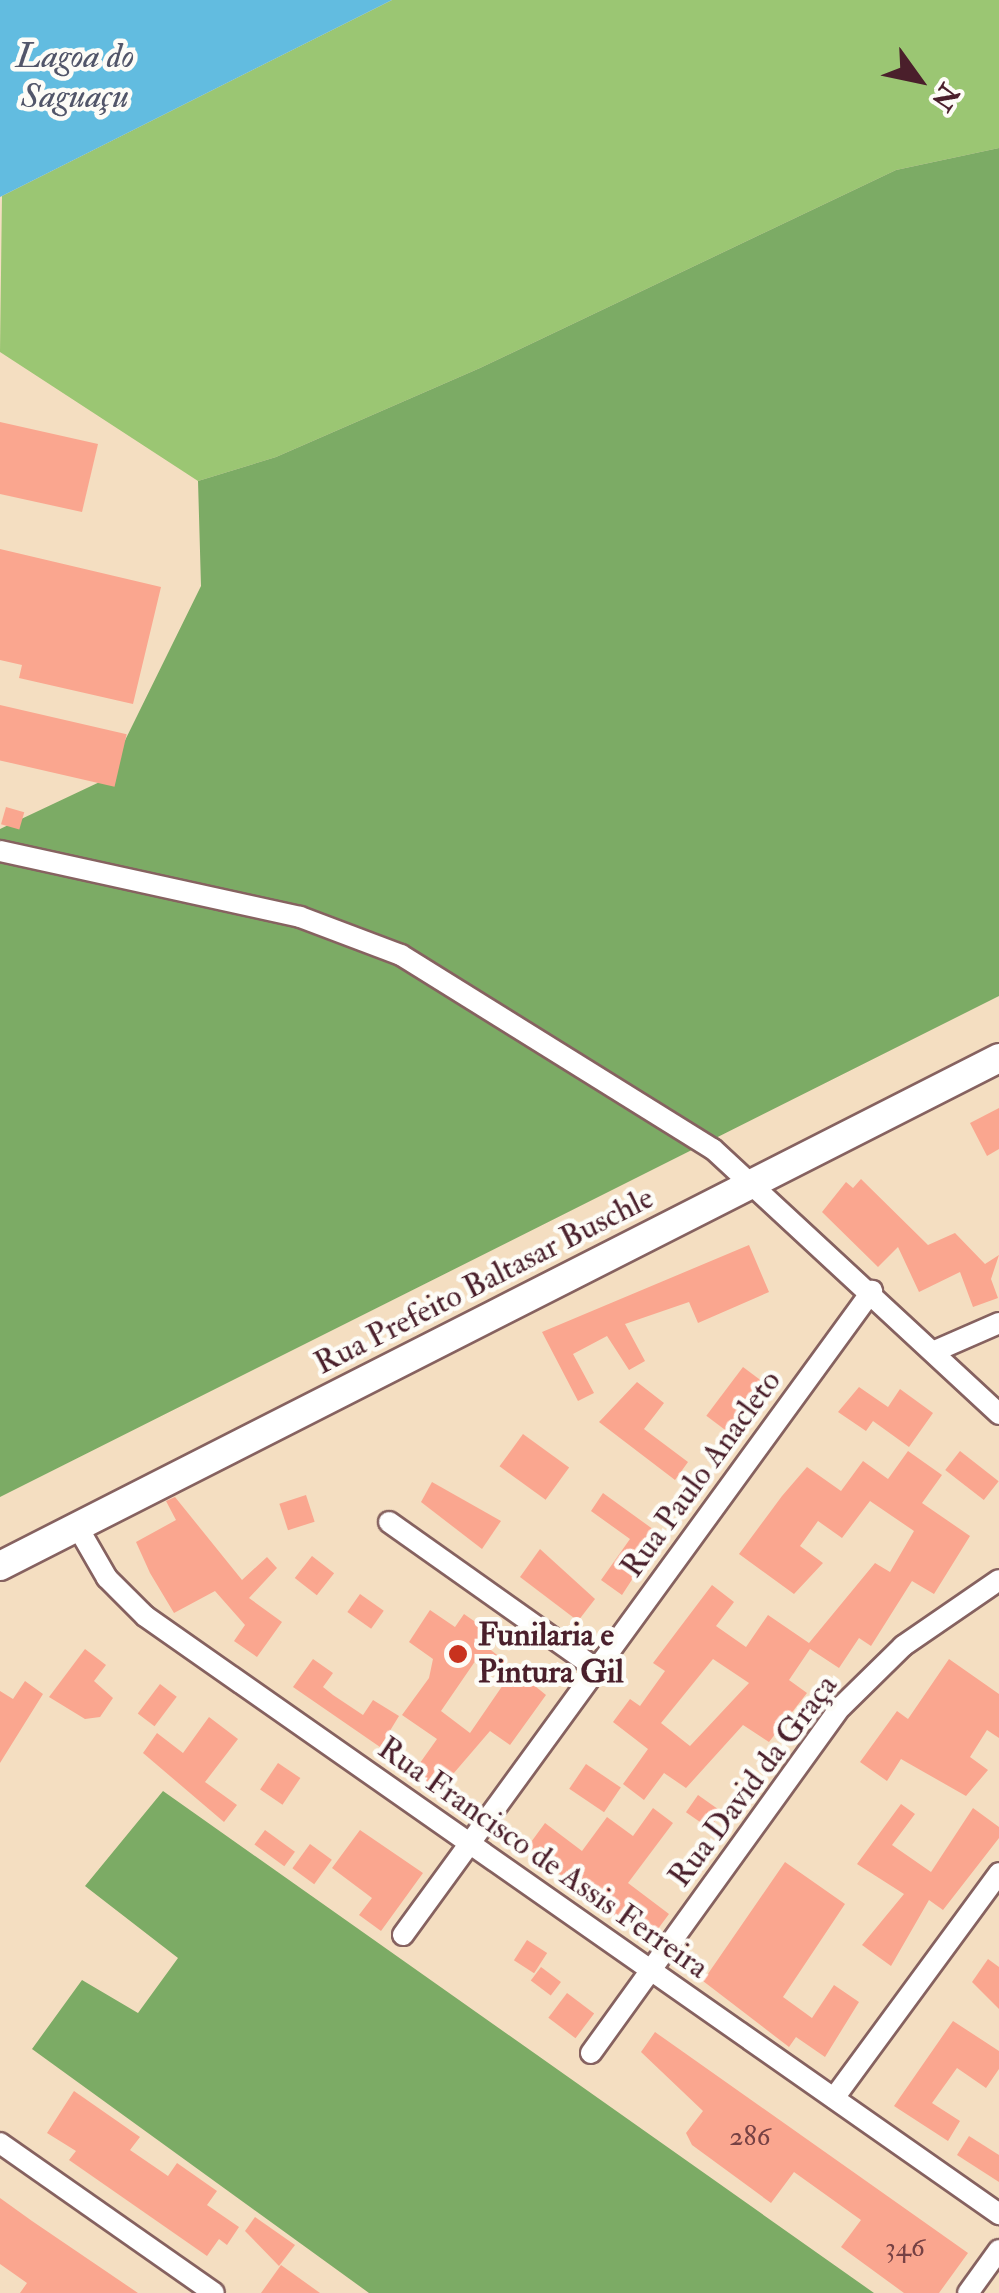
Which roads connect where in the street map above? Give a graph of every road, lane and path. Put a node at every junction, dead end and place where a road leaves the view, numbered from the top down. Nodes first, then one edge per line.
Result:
1 (0, 851) edge
2 (999, 1058) edge
3 (753, 1183) junction
4 (872, 1291) junction
5 (999, 1323) edge
6 (935, 1351) junction
7 (999, 1414) edge
8 (389, 1522) dead end
9 (77, 1526) junction
10 (0, 1566) edge
11 (999, 1580) edge
12 (596, 1669) junction
13 (469, 1843) junction
14 (999, 1874) edge
15 (403, 1935) dead end
16 (650, 1971) junction
17 (591, 2053) dead end
18 (834, 2098) junction
19 (0, 2143) edge
20 (999, 2214) edge
21 (999, 2250) edge
22 (214, 2293) edge
23 (968, 2293) edge

1 - 3 street
2 - 3 main road, Rua Prefeito Baltasar Buschle
3 - 4 street
3 - 9 main road, Rua Prefeito Baltasar Buschle
4 - 6 street
4 - 12 street, Rua Paulo Anacleto
5 - 6 street
6 - 7 street
8 - 12 street
9 - 10 main road, Rua Prefeito Baltasar Buschle
9 - 13 street, Rua Francisco de Assis Ferreira
11 - 16 street, Rua David da Graça
12 - 13 street, Rua Paulo Anacleto
13 - 15 street, Rua Paulo Anacleto
13 - 16 street, Rua Francisco de Assis Ferreira
14 - 18 street
16 - 17 street, Rua David da Graça
16 - 18 street, Rua Francisco de Assis Ferreira
18 - 20 street, Rua Francisco de Assis Ferreira
19 - 22 street
21 - 23 street

